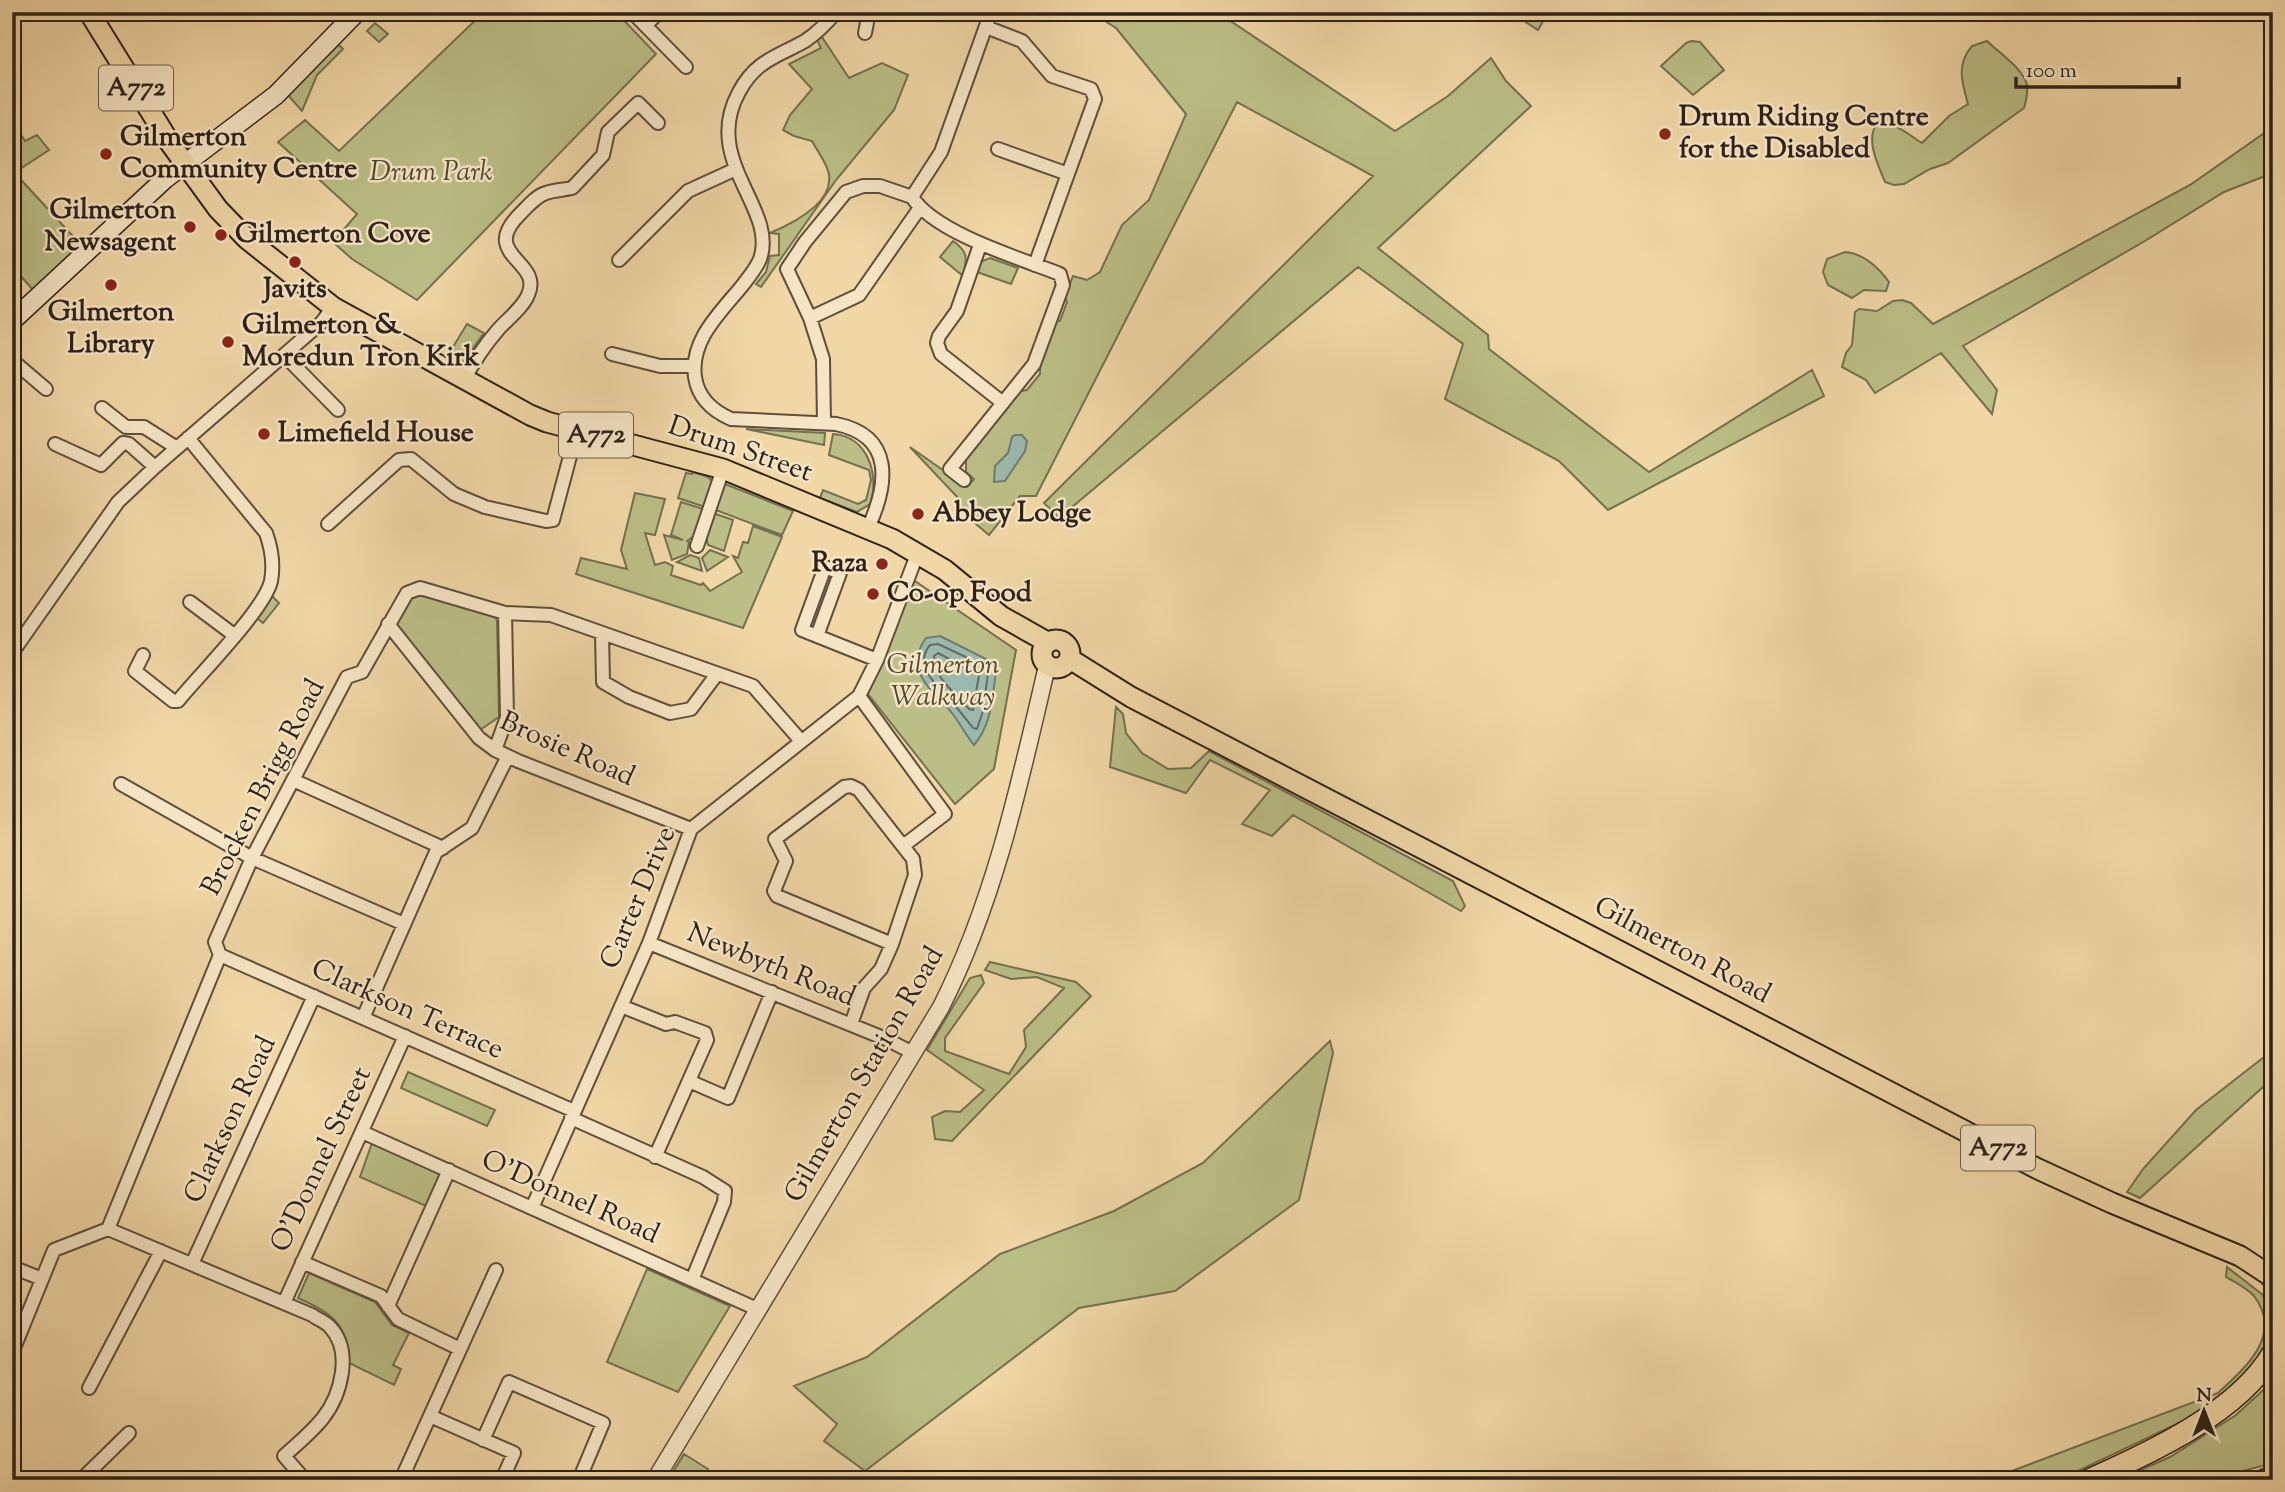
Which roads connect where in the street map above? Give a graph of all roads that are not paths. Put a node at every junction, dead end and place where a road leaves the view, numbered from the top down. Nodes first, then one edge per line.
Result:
1 (89, 12) edge
2 (357, 12) edge
3 (632, 12) edge
4 (659, 12) edge
5 (836, 12) edge
6 (870, 12) edge
7 (991, 12) edge
8 (646, 25) junction
9 (986, 27) junction
10 (865, 33) dead end
11 (686, 67) dead end
12 (658, 123) dead end
13 (998, 149) dead end
14 (185, 164) junction
15 (736, 169) junction
16 (1068, 174) junction
17 (912, 197) junction
18 (919, 209) junction
19 (981, 245) junction
20 (619, 260) dead end
21 (1035, 265) junction
22 (333, 307) junction
23 (810, 318) junction
24 (12, 321) edge
25 (612, 354) dead end
26 (284, 355) junction
27 (12, 359) edge
28 (694, 366) junction
29 (464, 380) junction
30 (46, 389) dead end
31 (1003, 403) junction
32 (102, 408) dead end
33 (338, 410) dead end
34 (824, 423) junction
35 (577, 430) junction
36 (188, 438) junction
37 (55, 444) dead end
38 (177, 448) junction
39 (155, 467) junction
40 (723, 469) junction
41 (964, 480) dead end
42 (328, 524) dead end
43 (868, 528) junction
44 (697, 546) dead end
45 (918, 552) junction
46 (190, 602) dead end
47 (505, 614) junction
48 (388, 624) junction
49 (602, 633) junction
50 (234, 635) junction
51 (817, 636) junction
52 (1046, 642) junction
53 (12, 653) edge
54 (143, 655) dead end
55 (1070, 659) junction
56 (877, 660) junction
57 (1047, 666) junction
58 (717, 674) junction
59 (859, 696) junction
60 (801, 741) junction
61 (502, 753) junction
62 (293, 780) junction
63 (121, 784) dead end
64 (691, 829) junction
65 (903, 846) junction
66 (443, 848) junction
67 (253, 858) junction
68 (404, 924) junction
69 (649, 943) junction
70 (891, 944) junction
71 (220, 955) junction
72 (772, 992) junction
73 (314, 996) junction
74 (621, 1006) junction
75 (363, 1018) junction
76 (851, 1024) junction
77 (405, 1036) junction
78 (913, 1053) junction
79 (689, 1081) junction
80 (573, 1115) junction
81 (362, 1132) junction
82 (655, 1157) junction
83 (449, 1170) junction
84 (532, 1208) junction
85 (108, 1229) junction
86 (161, 1251) junction
87 (302, 1262) junction
88 (192, 1264) junction
89 (12, 1267) edge
90 (496, 1270) dead end
91 (42, 1279) junction
92 (692, 1280) junction
93 (2273, 1280) edge
94 (284, 1303) junction
95 (388, 1306) junction
96 (757, 1309) junction
97 (460, 1349) junction
98 (12, 1353) edge
99 (2273, 1353) edge
100 (89, 1388) dead end
101 (430, 1416) junction
102 (129, 1433) dead end
103 (483, 1440) junction
104 (2273, 1478) edge
105 (505, 1479) edge
106 (81, 1480) edge
107 (304, 1480) edge
108 (401, 1480) edge
109 (579, 1480) edge
110 (656, 1480) edge
111 (2089, 1480) edge
112 (2265, 1480) edge

1 - 14 main road, Drum Street / A772
2 - 14 main road
3 - 8 street
4 - 8 street
5 - 15 street
6 - 10 street
7 - 9 street
8 - 11 street
9 - 16 street
9 - 17 street
12 - 29 street
13 - 16 street
14 - 22 main road, Drum Street / A772
14 - 24 main road
15 - 20 street
15 - 28 street
16 - 21 street
17 - 18 street
17 - 23 street
18 - 19 street
18 - 23 street
19 - 21 street
19 - 31 street
21 - 31 street
22 - 26 street
22 - 29 main road, Drum Street / A772
23 - 34 street
25 - 28 street
26 - 33 street
26 - 36 street
27 - 30 street
28 - 34 street
29 - 35 main road, Drum Street / A772
31 - 41 street
32 - 38 street
34 - 43 street
35 - 40 main road, Drum Street / A772
35 - 42 street
36 - 38 street
36 - 50 street
37 - 39 street
38 - 39 street
39 - 53 street
40 - 43 main road, Drum Street / A772
40 - 44 street
43 - 45 main road, Drum Street / A772
45 - 52 main road, Drum Street / A772
45 - 56 street, Carter Drive
46 - 50 street
47 - 48 street, Brocken Brigg Road
47 - 49 street, Brocken Brigg Road
47 - 61 street
48 - 61 street, Brosie Road
48 - 62 street, Brocken Brigg Road
49 - 58 street, Brocken Brigg Road
49 - 58 street
50 - 54 street
51 - 51 street
51 - 56 street
52 - 55 main road, A772
52 - 57 main road
55 - 57 main road
55 - 93 main road, Gilmerton Road / A772
56 - 59 street, Carter Drive
57 - 78 street, Gilmerton Station Road
58 - 60 street, Brocken Brigg Road
59 - 60 street, Carter Drive
59 - 65 street
60 - 64 street, Carter Drive
61 - 64 street, Brosie Road
61 - 66 street
62 - 66 street
62 - 67 street, Brocken Brigg Road
63 - 67 street
64 - 69 street, Carter Drive
65 - 70 street
65 - 70 street
66 - 68 street
67 - 68 street
67 - 71 street, Brocken Brigg Road
68 - 75 street
69 - 72 street, Newbyth Road
69 - 74 street, Carter Drive
70 - 76 street
71 - 73 street, Clarkson Terrace
71 - 85 street, Brocken Brigg Road
72 - 76 street, Newbyth Road
72 - 79 street
73 - 75 street, Clarkson Terrace
73 - 88 street, Clarkson Road
74 - 79 street
74 - 80 street, Carter Drive
75 - 77 street, Clarkson Terrace
76 - 78 street, Newbyth Road
77 - 80 street, Clarkson Terrace
77 - 81 street, O'Donnel Street
78 - 96 street, Gilmerton Station Road
79 - 82 street
80 - 82 street, Clarkson Terrace
80 - 84 street, Carter Drive
81 - 83 street, O'Donnel Road
81 - 87 street, O'Donnel Street
82 - 92 street, Clarkson Terrace
83 - 84 street, O'Donnel Road
83 - 95 street
84 - 92 street, O'Donnel Road
85 - 86 street
85 - 91 street
86 - 88 street
86 - 100 street
87 - 94 street, O'Donnel Street
87 - 95 street
88 - 94 street
89 - 91 street
90 - 97 street
91 - 98 street
92 - 96 street, O'Donnel Road
94 - 107 street
95 - 97 street
96 - 110 street, Gilmerton Station Road
97 - 101 street
99 - 111 highway
101 - 103 street
101 - 108 street
102 - 106 street
103 - 105 street
103 - 109 street
104 - 112 highway

